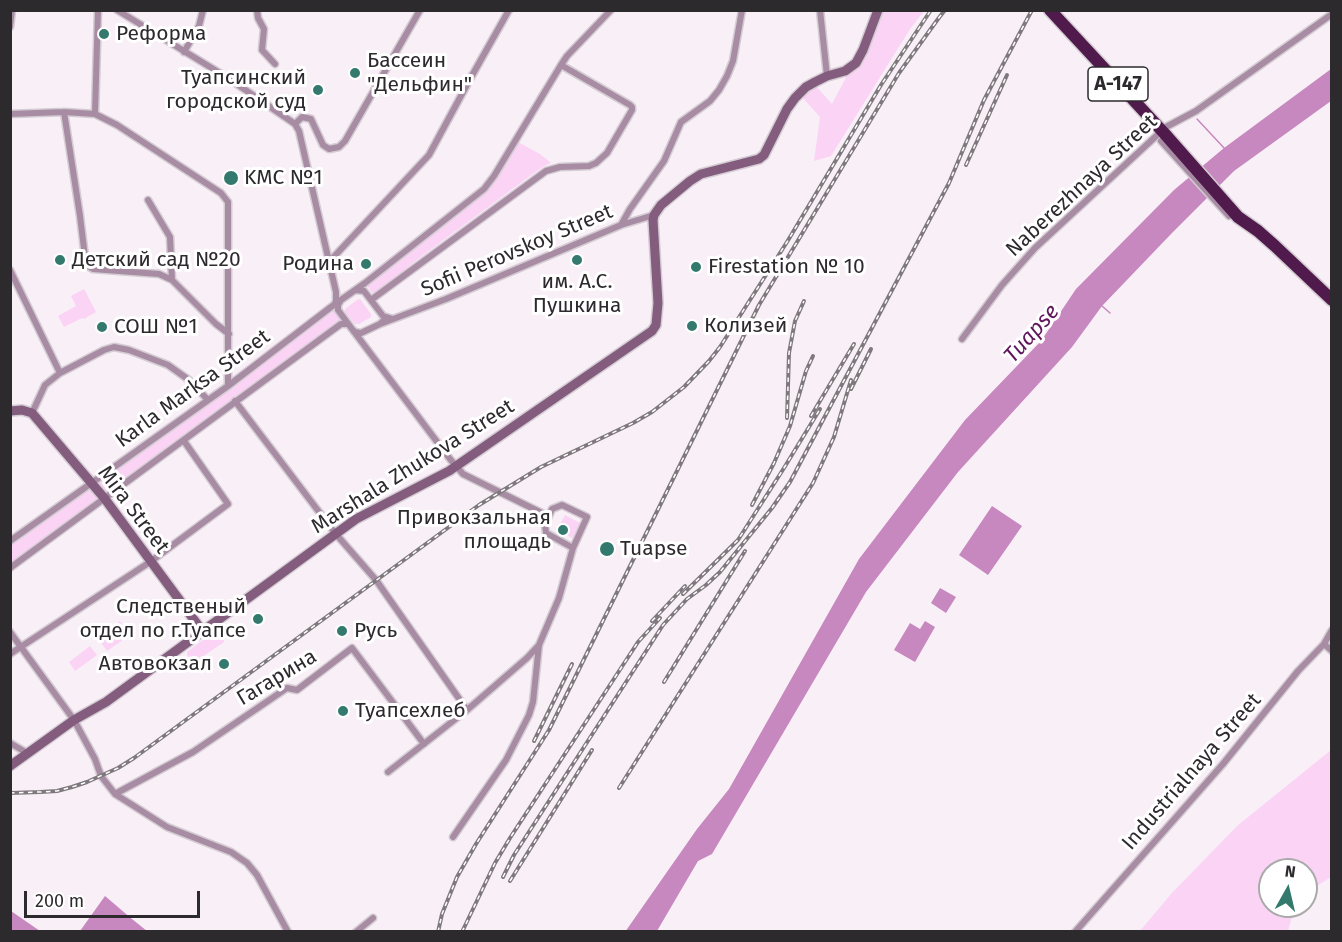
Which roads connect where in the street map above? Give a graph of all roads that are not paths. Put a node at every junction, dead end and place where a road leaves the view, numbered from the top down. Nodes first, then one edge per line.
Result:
1 (12, 10) edge
2 (98, 10) edge
3 (117, 10) edge
4 (203, 10) edge
5 (257, 10) edge
6 (420, 10) edge
7 (509, 10) edge
8 (611, 10) edge
9 (742, 10) edge
10 (820, 10) edge
11 (878, 10) edge
12 (1050, 10) edge
13 (1332, 14) edge
14 (10, 27) edge
15 (184, 52) junction
16 (275, 64) dead end
17 (561, 65) junction
18 (827, 76) junction
19 (64, 112) junction
20 (10, 114) edge
21 (94, 114) junction
22 (296, 124) junction
23 (1162, 135) junction
24 (148, 200) dead end
25 (654, 214) junction
26 (621, 225) junction
27 (329, 262) junction
28 (10, 270) edge
29 (172, 280) junction
30 (365, 283) junction
31 (356, 290) junction
32 (364, 291) junction
33 (371, 300) junction
34 (1332, 300) edge
35 (338, 301) junction
36 (380, 313) junction
37 (393, 320) junction
38 (380, 324) junction
39 (350, 327) junction
40 (229, 334) junction
41 (359, 336) junction
42 (962, 339) dead end
43 (60, 372) junction
44 (228, 386) junction
45 (208, 400) junction
46 (235, 401) junction
47 (10, 411) edge
48 (32, 413) junction
49 (184, 441) junction
50 (456, 466) junction
51 (91, 483) junction
52 (105, 499) junction
53 (548, 516) junction
54 (335, 533) junction
55 (10, 541) edge
56 (573, 548) junction
57 (150, 562) junction
58 (10, 568) edge
59 (1332, 630) edge
60 (10, 632) edge
61 (202, 632) junction
62 (1323, 644) junction
63 (539, 645) junction
64 (20, 646) junction
65 (1332, 651) edge
66 (10, 654) edge
67 (467, 710) junction
68 (74, 720) junction
69 (10, 743) edge
70 (424, 744) junction
71 (27, 753) junction
72 (10, 766) edge
73 (388, 772) dead end
74 (115, 794) junction
75 (453, 837) dead end
76 (373, 918) dead end
77 (288, 932) edge
78 (356, 932) edge
79 (1075, 932) edge

1 - 14 street
2 - 21 street
3 - 15 street
4 - 15 street
5 - 16 street
6 - 22 street
7 - 27 street
8 - 17 street, Karla Marksa Street
9 - 26 street
10 - 18 street
11 - 18 main road
12 - 23 highway, А-147
13 - 23 street, Naberezhnaya Street
15 - 22 street
17 - 30 street, Karla Marksa Street
17 - 33 street
18 - 25 main road
19 - 20 street
19 - 21 street
19 - 29 street
21 - 40 street
22 - 27 street
23 - 34 highway, А-147
23 - 42 street, Naberezhnaya Street
24 - 29 street
25 - 26 street, Sofii Perovskoy Street
25 - 50 main road, Marshala Zhukova Street
26 - 37 street, Sofii Perovskoy Street
27 - 35 street
28 - 43 street
29 - 40 street
30 - 31 street, Karla Marksa Street
30 - 32 street
31 - 32 street
31 - 35 street, Karla Marksa Street
32 - 33 street
33 - 36 street
35 - 39 street
35 - 44 street, Karla Marksa Street
36 - 37 street
36 - 38 street
37 - 38 street, Sofii Perovskoy Street
38 - 41 street, Sofii Perovskoy Street
39 - 41 street
39 - 46 street, Karla Marksa Street
40 - 44 street
41 - 50 street
43 - 45 street
43 - 48 street
44 - 45 street, Karla Marksa Street
45 - 51 street, Karla Marksa Street
46 - 49 street, Karla Marksa Street
46 - 54 street
47 - 48 main road
48 - 51 main road, Mira Street
49 - 52 street, Karla Marksa Street
49 - 57 street
50 - 53 street
50 - 54 main road, Marshala Zhukova Street
51 - 52 main road, Mira Street
51 - 55 street, Karla Marksa Street
52 - 57 main road, Mira Street
52 - 58 street, Karla Marksa Street
53 - 56 street
53 - 56 street
54 - 61 main road, Marshala Zhukova Street
54 - 67 street
56 - 63 street
57 - 61 main road, Mira Street
57 - 64 street
59 - 62 street, Industrialnaya Street
60 - 64 street
61 - 68 main road, Marshala Zhukova Street
62 - 65 street
62 - 79 street, Industrialnaya Street
63 - 67 street
63 - 75 street
64 - 66 street
64 - 68 street
67 - 70 street
68 - 71 main road, Marshala Zhukova Street
68 - 74 street
69 - 71 street
70 - 73 street
70 - 74 street, Гагарина
71 - 72 main road, Marshala Zhukova Street
74 - 77 street
76 - 78 street

